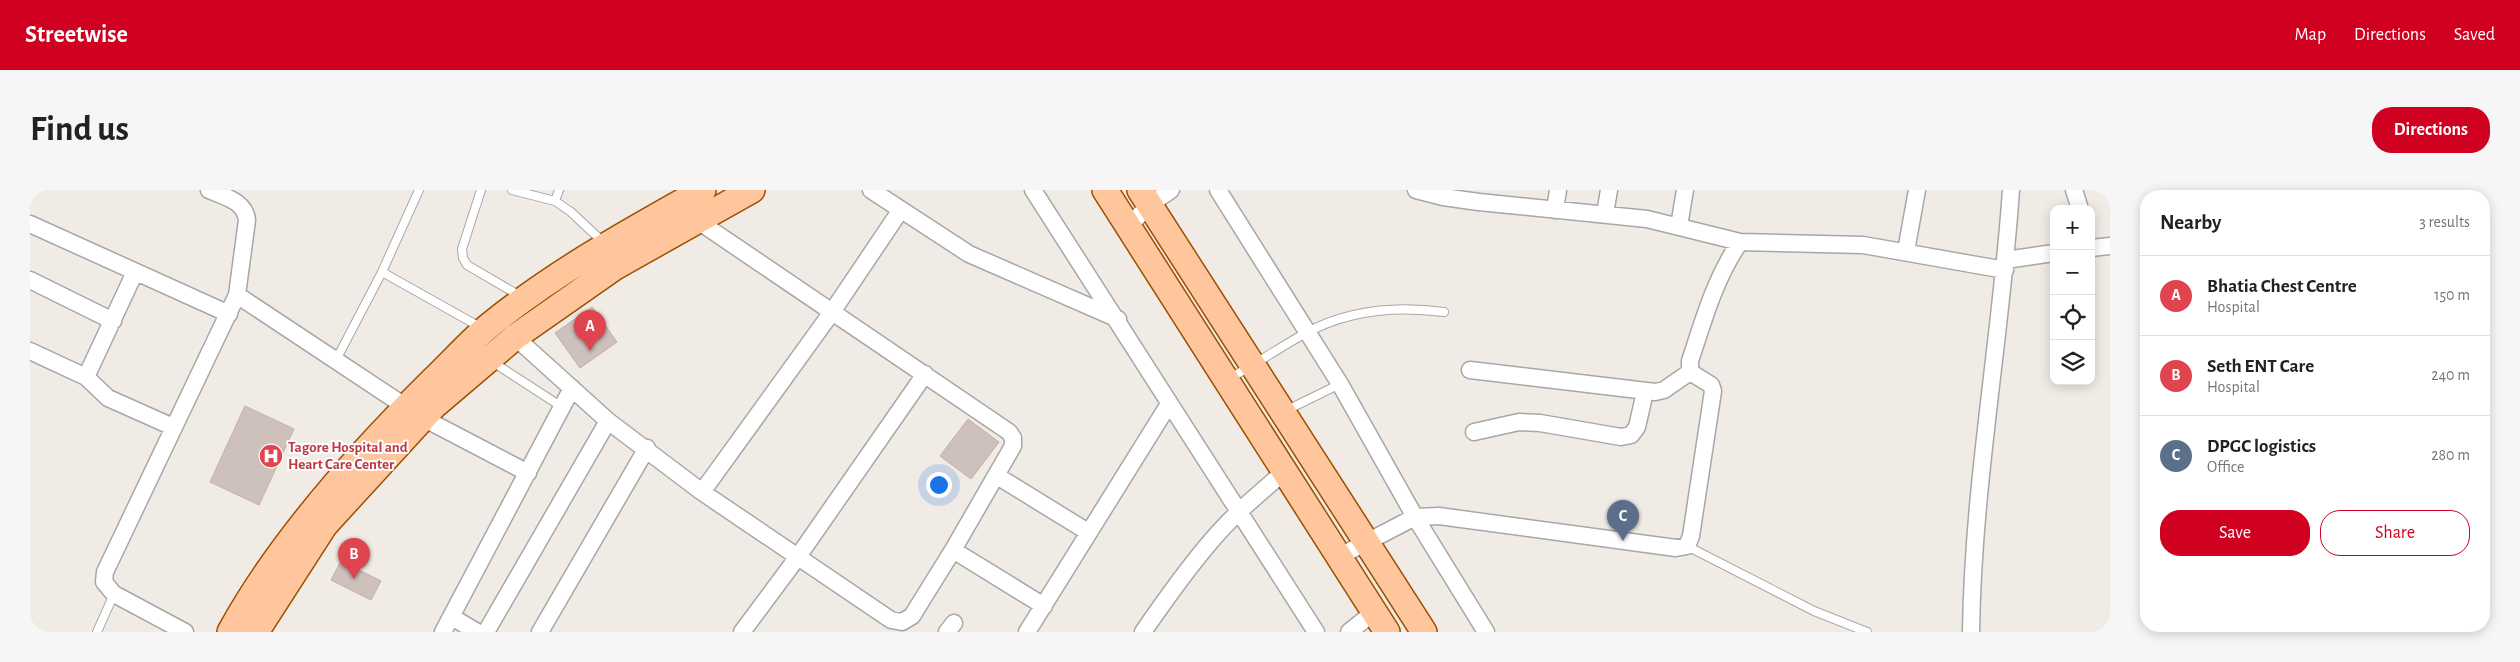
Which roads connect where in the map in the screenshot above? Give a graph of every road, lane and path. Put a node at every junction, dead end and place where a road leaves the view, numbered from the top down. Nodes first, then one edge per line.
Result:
1 (209, 190) edge
2 (419, 190) edge
3 (481, 190) edge
4 (512, 190) edge
5 (559, 190) edge
6 (703, 190) edge
7 (752, 190) edge
8 (871, 190) edge
9 (1033, 190) edge
10 (1105, 190) edge
11 (1171, 190) edge
12 (1218, 190) edge
13 (1416, 190) edge
14 (1558, 190) edge
15 (1609, 190) edge
16 (1685, 190) edge
17 (1917, 190) edge
18 (2011, 190) edge
19 (2074, 190) edge
20 (1443, 194) edge
21 (1145, 197) edge
22 (554, 201) junction
23 (2079, 205) edge
24 (1555, 210) junction
25 (900, 211) junction
26 (1605, 214) junction
27 (698, 221) junction
28 (30, 224) edge
29 (1679, 226) junction
30 (1128, 227) junction
31 (1740, 242) junction
32 (607, 245) junction
33 (2095, 246) edge
34 (2110, 246) edge
35 (1906, 252) junction
36 (2050, 254) edge
37 (2006, 265) junction
38 (135, 272) junction
39 (382, 272) junction
40 (30, 280) edge
41 (237, 294) junction
42 (526, 299) junction
43 (832, 312) junction
44 (1444, 312) dead end
45 (229, 314) junction
46 (1118, 319) junction
47 (113, 320) junction
48 (485, 330) junction
49 (1308, 332) junction
50 (515, 336) junction
51 (30, 351) edge
52 (336, 360) junction
53 (489, 360) junction
54 (1252, 367) junction
55 (1470, 370) dead end
56 (1690, 372) junction
57 (925, 374) junction
58 (86, 377) junction
59 (1226, 380) junction
60 (1340, 384) junction
61 (572, 388) junction
62 (1645, 392) junction
63 (1169, 404) junction
64 (562, 407) junction
65 (415, 412) junction
66 (1282, 413) junction
67 (608, 420) junction
68 (173, 427) junction
69 (1474, 432) dead end
70 (647, 448) junction
71 (1285, 471) junction
72 (528, 473) junction
73 (997, 476) junction
74 (702, 492) junction
75 (1239, 511) junction
76 (1415, 517) junction
77 (1088, 532) junction
78 (1366, 543) junction
79 (1687, 546) junction
80 (953, 550) junction
81 (1340, 556) junction
82 (797, 558) junction
83 (114, 594) junction
84 (1044, 606) junction
85 (452, 617) junction
86 (1380, 622) edge
87 (97, 632) edge
88 (185, 632) edge
89 (230, 632) edge
90 (256, 632) edge
91 (443, 632) edge
92 (477, 632) edge
93 (486, 632) edge
94 (540, 632) edge
95 (742, 632) edge
96 (1027, 632) edge
97 (1143, 632) edge
98 (1316, 632) edge
99 (1349, 632) edge
100 (1424, 632) edge
101 (1486, 632) edge
102 (1867, 632) edge
103 (1971, 632) edge

1 - 41 street
2 - 39 lane
3 - 42 lane
4 - 22 lane
5 - 22 lane
6 - 32 main road
7 - 27 main road
8 - 25 street
9 - 46 street
10 - 30 main road
11 - 21 street
12 - 49 street
13 - 20 street
14 - 24 street
15 - 26 street
16 - 29 street
17 - 35 street
18 - 37 street
19 - 23 street
20 - 24 street
21 - 30 street
21 - 54 main road
22 - 32 lane
24 - 26 street
25 - 43 street
25 - 46 street
26 - 29 street
27 - 43 street
27 - 50 main road
28 - 38 street
29 - 31 street
30 - 59 main road
31 - 35 street
31 - 56 street
32 - 42 main road
33 - 34 street
35 - 37 street
36 - 37 street
37 - 103 street
38 - 45 street
38 - 47 street
39 - 48 lane
39 - 52 lane
40 - 47 street
41 - 45 street
41 - 52 street
42 - 48 main road
43 - 57 street
43 - 74 street
44 - 49 lane
45 - 68 street
46 - 63 street
47 - 58 street
48 - 65 main road
49 - 54 lane
49 - 60 street
50 - 53 main road
50 - 61 street
51 - 58 street
52 - 65 street
53 - 64 lane
53 - 65 main road
54 - 59 lane
54 - 66 main road
55 - 62 street
56 - 62 street
56 - 79 street
57 - 73 street
57 - 82 street
58 - 68 street
59 - 71 main road
60 - 66 lane
60 - 76 street
61 - 64 street
61 - 67 street
62 - 69 street
63 - 75 street
63 - 77 street
64 - 72 street
65 - 72 street
65 - 89 main road
65 - 90 main road
66 - 78 main road
67 - 70 street
67 - 93 street
68 - 83 street
70 - 74 street
70 - 94 street
71 - 75 street
71 - 81 main road
72 - 85 street
73 - 77 street
73 - 80 street
74 - 82 street
75 - 97 street
75 - 98 street
76 - 78 street
76 - 79 street
76 - 101 street
77 - 84 street
78 - 81 street
78 - 100 main road
79 - 102 lane
80 - 82 street
80 - 84 street
81 - 86 main road
82 - 95 street
83 - 87 lane
83 - 88 street
84 - 96 street
85 - 91 street
85 - 92 street
86 - 99 street

